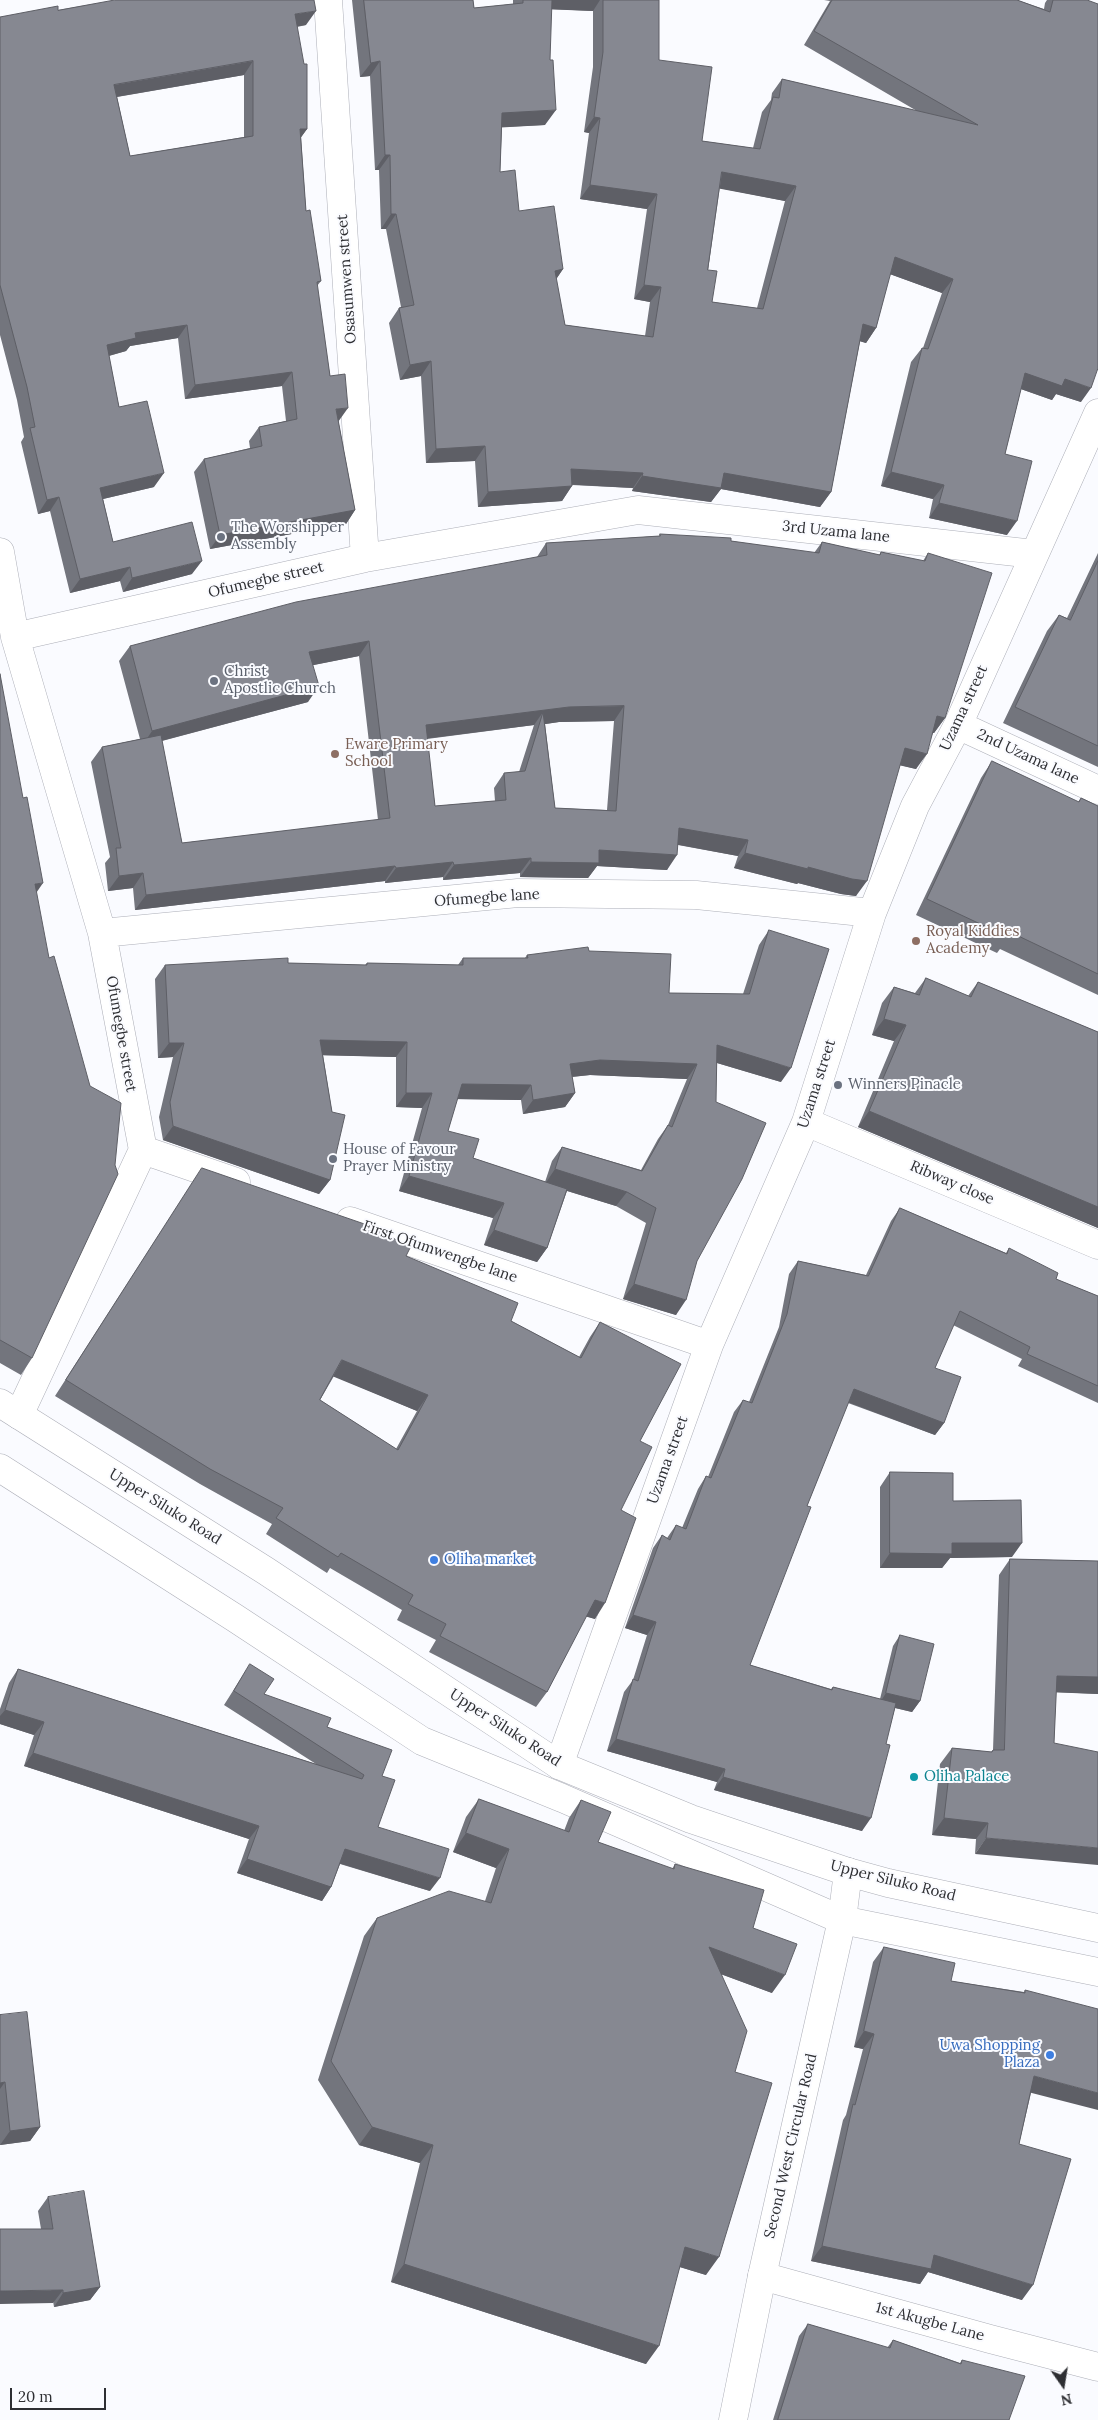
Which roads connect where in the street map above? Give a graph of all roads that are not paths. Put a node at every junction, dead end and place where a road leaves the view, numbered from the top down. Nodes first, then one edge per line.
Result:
1 (328, 0) edge
2 (1098, 413) edge
3 (638, 510) joint
4 (0, 552) edge
5 (1034, 554) junction
6 (365, 558) junction
7 (15, 637) junction
8 (958, 725) junction
9 (1098, 790) edge
10 (872, 913) junction
11 (102, 933) junction
12 (806, 1122) junction
13 (143, 1150) junction
14 (256, 1189) edge
15 (322, 1212) edge
16 (1098, 1245) edge
17 (709, 1345) junction
18 (10, 1409) edge
19 (0, 1468) edge
20 (559, 1765) junction
21 (848, 1872) junction
22 (842, 1920) junction
23 (1098, 1928) edge
24 (1098, 1972) edge
25 (762, 2276) junction
26 (1098, 2366) edge
27 (733, 2420) edge

1 - 6 street, Osasumwen street
2 - 5 street, Uzama street
3 - 5 street, 3rd Uzama lane
3 - 6 street, Ofumegbe street
4 - 7 street, Ofumegbe street
5 - 8 street, Uzama street
6 - 7 street, Ofumegbe street
7 - 11 street, Ofumegbe street
8 - 9 street, 2nd Uzama lane
8 - 10 street, Uzama street
10 - 11 street, Ofumegbe lane
10 - 12 street, Uzama street
11 - 13 street, Ofumegbe street
12 - 16 street, Ribway close
12 - 17 street, Uzama street
13 - 14 street
13 - 18 street
15 - 17 street, First Ofumwengbe lane
17 - 20 street, Uzama street
18 - 20 street, Upper Siluko Road
19 - 22 street, Upper Siluko Road
20 - 21 street, Upper Siluko Road
21 - 22 street, Second West Circular Road
21 - 23 street, Upper Siluko Road
22 - 24 street, Upper Siluko Road
22 - 25 street, Second West Circular Road
25 - 26 street, 1st Akugbe Lane
25 - 27 street, Second West Circular Road

